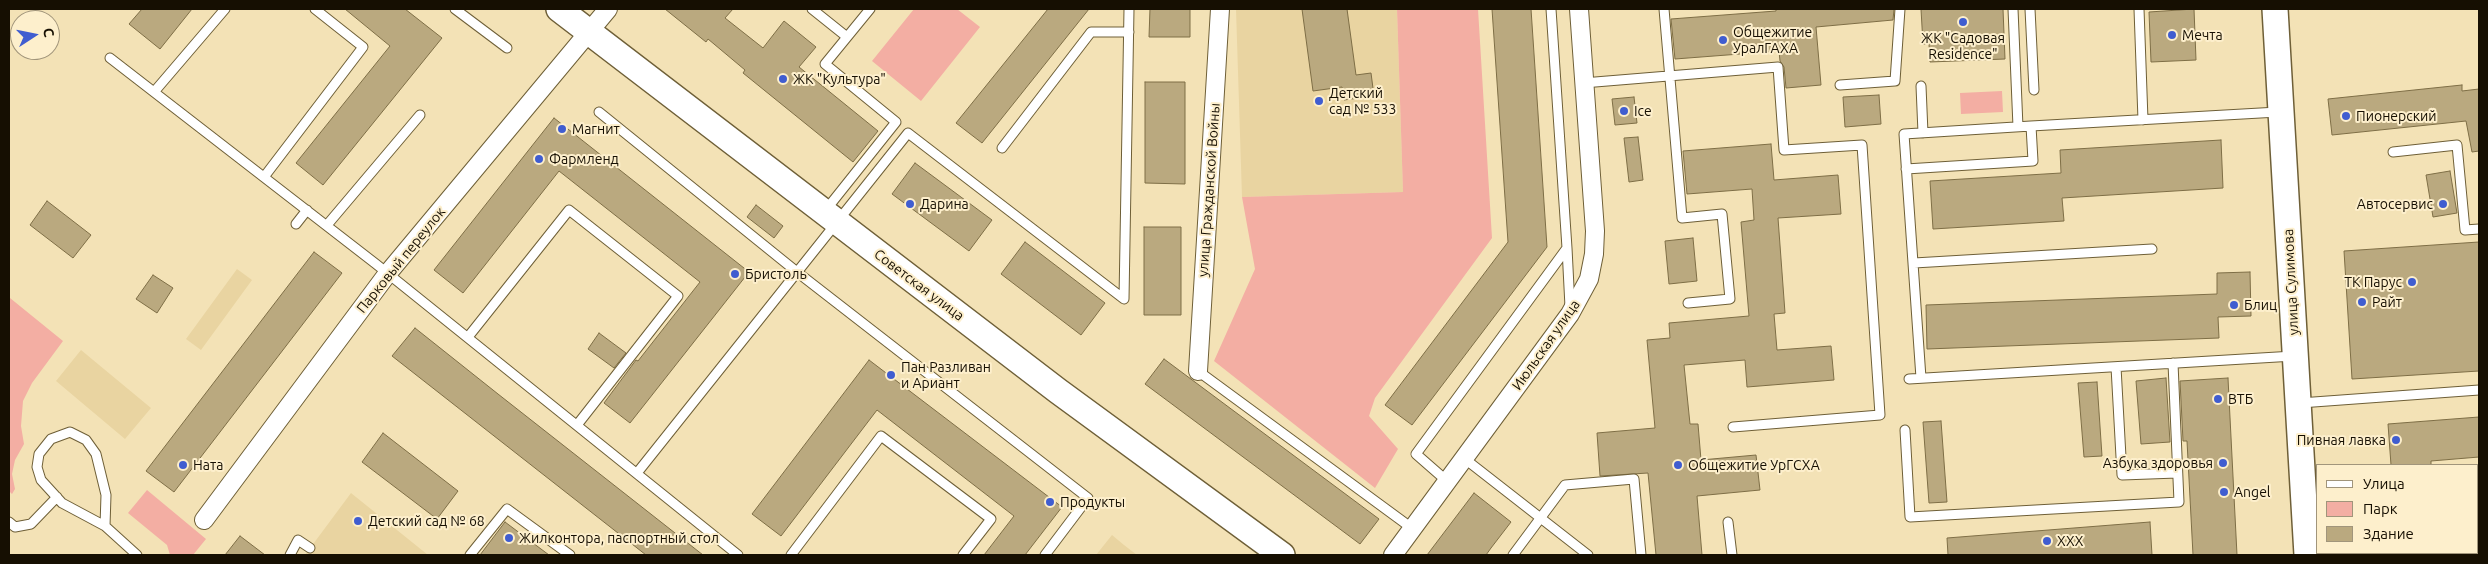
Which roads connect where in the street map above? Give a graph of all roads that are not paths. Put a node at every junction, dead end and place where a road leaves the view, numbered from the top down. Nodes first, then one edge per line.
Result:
1 (226, 9) edge
2 (315, 9) edge
3 (455, 9) edge
4 (560, 9) edge
5 (608, 9) edge
6 (812, 9) edge
7 (870, 9) edge
8 (1129, 9) edge
9 (1220, 9) edge
10 (1550, 9) edge
11 (1579, 9) edge
12 (1664, 9) edge
13 (1900, 9) edge
14 (2013, 9) edge
15 (2030, 9) edge
16 (2139, 9) edge
17 (2275, 9) edge
18 (589, 32) junction
19 (1129, 32) junction
20 (2014, 35) junction
21 (2004, 36) dead end
22 (848, 37) junction
23 (507, 48) dead end
24 (110, 58) dead end
25 (1670, 77) junction
26 (1583, 83) junction
27 (1840, 85) dead end
28 (1921, 86) dead end
29 (2034, 90) dead end
30 (154, 92) junction
31 (599, 112) dead end
32 (2281, 112) junction
33 (420, 116) dead end
34 (2143, 120) junction
35 (2031, 126) junction
36 (2018, 127) junction
37 (1923, 133) junction
38 (1002, 148) dead end
39 (2393, 152) dead end
40 (1906, 168) junction
41 (264, 177) junction
42 (307, 210) junction
43 (830, 217) junction
44 (296, 224) dead end
45 (327, 225) junction
46 (2479, 229) edge
47 (1568, 248) junction
48 (2152, 249) dead end
49 (1914, 263) junction
50 (797, 272) junction
51 (388, 273) junction
52 (1688, 303) dead end
53 (1570, 314) junction
54 (468, 337) junction
55 (2295, 356) junction
56 (2173, 363) junction
57 (2116, 367) junction
58 (1198, 371) joint
59 (1910, 378) dead end
60 (1921, 378) junction
61 (2479, 390) edge
62 (2298, 403) junction
63 (577, 425) junction
64 (1734, 427) dead end
65 (1905, 430) dead end
66 (1465, 459) junction
67 (2177, 473) junction
68 (637, 474) junction
69 (1448, 482) junction
70 (57, 497) junction
71 (1540, 518) junction
72 (204, 520) dead end
73 (9, 522) edge
74 (1728, 522) dead end
75 (105, 526) junction
76 (1414, 529) junction
77 (310, 548) dead end
78 (137, 555) edge
79 (290, 555) edge
80 (470, 555) edge
81 (570, 555) edge
82 (738, 555) edge
83 (790, 555) edge
84 (963, 555) edge
85 (1045, 555) edge
86 (1282, 555) edge
87 (1393, 555) edge
88 (1513, 555) edge
89 (1588, 555) edge
90 (1641, 555) edge
91 (1732, 555) edge
92 (2307, 555) edge

1 - 30 lane
2 - 41 lane
3 - 23 lane
4 - 18 street, Советская улица
5 - 18 street, Парковый переулок
6 - 22 lane
7 - 22 lane
8 - 19 lane
9 - 58 street, улица Гражданской Войны
10 - 47 lane
11 - 26 street, Июльская улица
12 - 25 lane
13 - 27 lane
14 - 20 lane
15 - 29 lane
16 - 34 lane
17 - 32 street, улица Сулимова
18 - 43 street, Советская улица
18 - 51 street, Парковый переулок
19 - 38 lane
19 - 43 lane
20 - 21 lane
20 - 36 lane
22 - 43 lane
24 - 30 lane
25 - 26 lane
25 - 52 lane
25 - 64 lane
26 - 53 street, Июльская улица
28 - 37 lane
30 - 41 lane
31 - 50 lane
32 - 34 lane
32 - 55 street, улица Сулимова
33 - 45 lane
34 - 35 lane
35 - 36 lane
35 - 40 lane
36 - 37 lane
37 - 40 lane
39 - 46 lane
40 - 49 lane
41 - 42 lane
42 - 44 lane
42 - 45 lane
43 - 50 lane
43 - 86 street, Советская улица
45 - 51 lane
47 - 53 lane
47 - 69 lane
48 - 49 lane
49 - 60 lane
50 - 68 lane
50 - 85 lane
51 - 54 lane
51 - 72 street, Парковый переулок
53 - 66 street, Июльская улица
54 - 63 lane
54 - 63 lane
55 - 56 lane
55 - 62 street, улица Сулимова
56 - 57 lane
56 - 67 lane
57 - 60 lane
57 - 67 lane
58 - 76 lane
59 - 60 lane
61 - 62 lane
62 - 92 street, улица Сулимова
63 - 68 lane
65 - 67 lane
66 - 69 street, Июльская улица
66 - 71 lane
68 - 82 lane
69 - 76 street, Июльская улица
70 - 73 lane
70 - 75 lane
70 - 75 lane
71 - 88 lane
71 - 89 lane
71 - 90 lane
74 - 91 lane
75 - 78 lane
76 - 87 street, Июльская улица
77 - 79 lane
80 - 81 lane
83 - 84 lane

